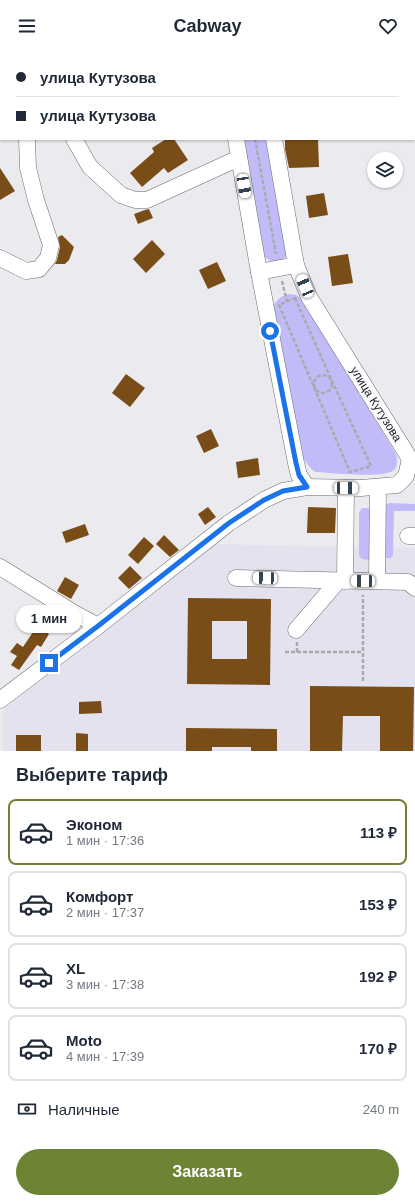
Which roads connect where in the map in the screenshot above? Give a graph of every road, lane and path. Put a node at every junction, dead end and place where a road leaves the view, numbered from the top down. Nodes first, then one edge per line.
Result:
1 (26, 140) edge
2 (75, 140) edge
3 (236, 140) edge
4 (255, 140) edge
5 (274, 140) edge
6 (239, 158) junction
7 (0, 258) edge
8 (296, 265) junction
9 (279, 268) junction
10 (259, 272) junction
11 (287, 302) junction
12 (332, 381) junction
13 (315, 389) junction
14 (412, 463) edge
15 (307, 487) junction
16 (346, 488) junction
17 (378, 488) junction
18 (0, 567) edge
19 (236, 578) dead end
20 (342, 580) junction
21 (370, 581) junction
22 (415, 588) edge
23 (98, 626) junction
24 (296, 630) dead end
25 (285, 652) dead end
26 (363, 652) junction
27 (363, 681) dead end
28 (0, 700) edge

1 - 7 street
2 - 6 street
3 - 6 street
4 - 9 path
5 - 8 street, улица Кутузова
6 - 10 street
8 - 9 street
8 - 14 street, улица Кутузова
9 - 10 street
9 - 11 path
10 - 15 street
11 - 12 path
11 - 13 path
12 - 13 path
12 - 13 path
12 - 13 path
14 - 17 street, улица Кутузова
15 - 16 street, улица Кутузова
15 - 23 street, улица Кутузова
16 - 17 street, улица Кутузова
16 - 20 street
17 - 21 street
18 - 23 street
19 - 20 street
20 - 21 street
20 - 24 street
21 - 22 street
21 - 26 path
23 - 28 street, улица Кутузова
25 - 26 path
26 - 27 path

